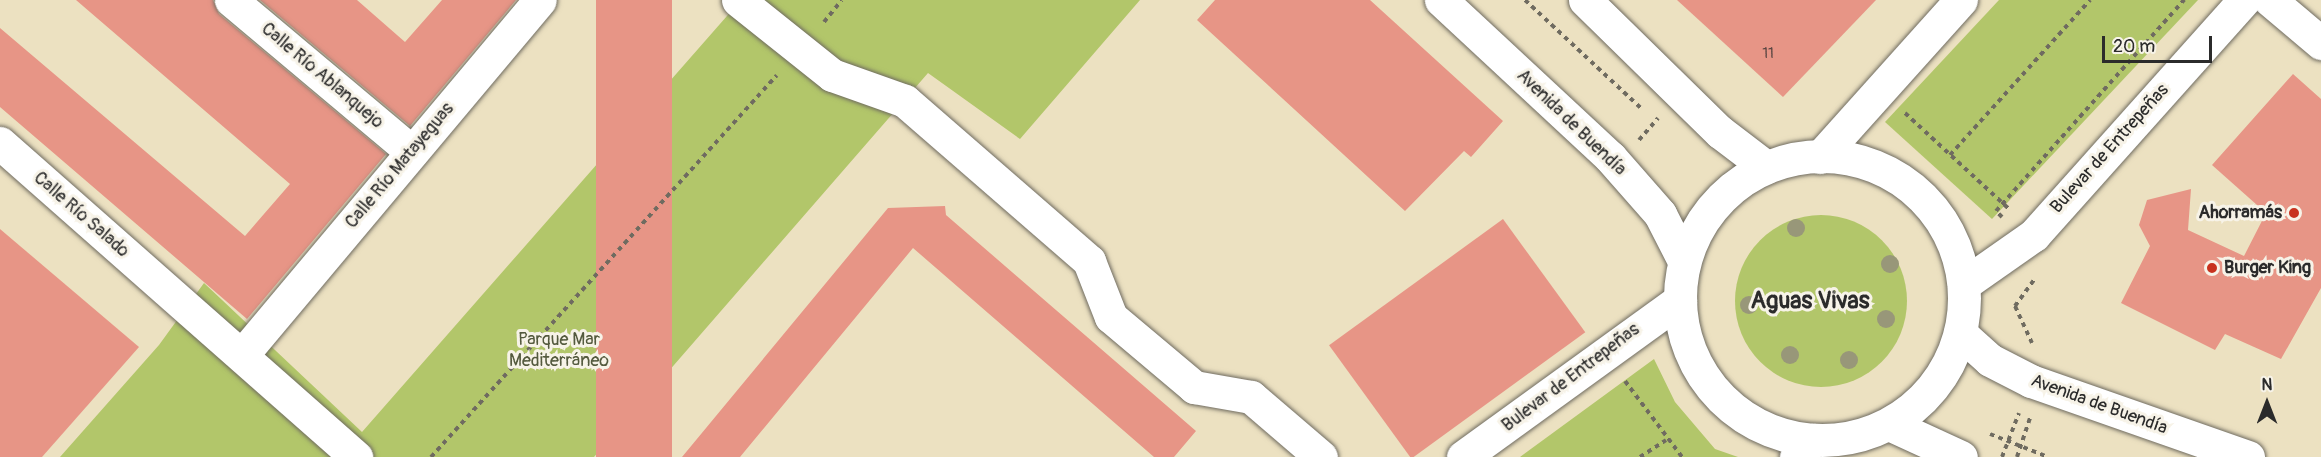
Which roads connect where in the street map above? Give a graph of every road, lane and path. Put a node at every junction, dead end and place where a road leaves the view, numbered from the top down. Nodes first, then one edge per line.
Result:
1 (231, 0) edge
2 (540, 0) edge
3 (738, 0) edge
4 (843, 0) edge
5 (1441, 0) edge
6 (1525, 0) edge
7 (1585, 0) edge
8 (1961, 0) edge
9 (2090, 0) edge
10 (2244, 0) edge
11 (2270, 0) edge
12 (2321, 43) edge
13 (798, 52) junction
14 (1881, 90) junction
15 (1679, 92) junction
16 (1655, 121) junction
17 (0, 143) edge
18 (412, 152) junction
19 (1950, 155) junction
20 (1820, 157) junction
21 (1618, 166) junction
22 (1766, 167) junction
23 (2034, 235) junction
24 (1683, 259) junction
25 (1964, 284) junction
26 (1680, 300) junction
27 (1960, 333) junction
28 (251, 344) junction
29 (1604, 351) junction
30 (2042, 386) junction
31 (1889, 424) junction
32 (1977, 428) dead end
33 (1666, 440) junction
34 (1805, 448) edge
35 (2019, 448) junction
36 (356, 457) edge
37 (431, 457) edge
38 (1321, 457) edge
39 (1463, 457) edge
40 (1640, 457) edge
41 (1682, 457) edge
42 (1961, 457) edge
43 (2017, 457) edge
44 (2048, 457) edge
45 (2248, 457) edge

1 - 18 street, Calle Río Ablanquejo
2 - 18 street, Calle Río Matayeguas
3 - 13 street
4 - 13 path
5 - 21 street, Avenida de Buendía
6 - 16 path
7 - 15 street
8 - 14 street
9 - 19 path
10 - 23 street, Bulevar de Entrepeñas
11 - 12 street
13 - 37 path
13 - 38 street
14 - 19 path
14 - 20 street
15 - 16 path
15 - 22 street
16 - 21 path
17 - 28 street, Calle Río Salado
18 - 28 street, Calle Río Matayeguas
19 - 23 path
20 - 22 street
20 - 25 street
21 - 24 street, Avenida de Buendía
22 - 24 street
23 - 25 street, Bulevar de Entrepeñas
24 - 26 street
25 - 27 street
26 - 29 street, Bulevar de Entrepeñas
26 - 34 street
27 - 30 street, Avenida de Buendía
27 - 31 street
28 - 36 street, Calle Río Salado
29 - 33 path
29 - 39 street, Bulevar de Entrepeñas
30 - 35 path
30 - 45 street, Avenida de Buendía
31 - 34 street
31 - 42 street
32 - 35 path
33 - 40 path
33 - 41 path
35 - 43 path
35 - 44 path

